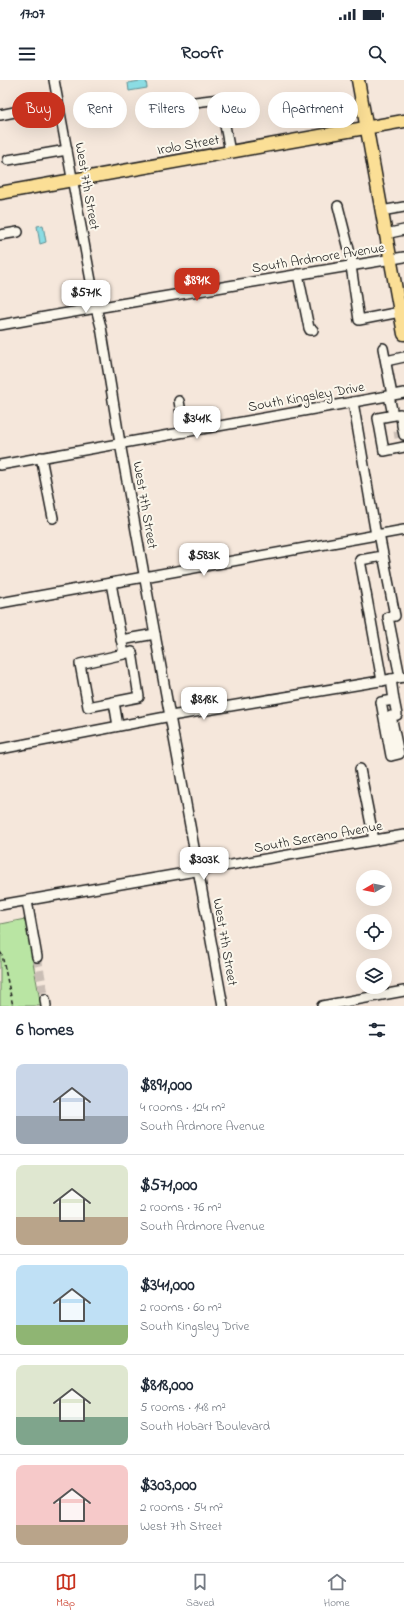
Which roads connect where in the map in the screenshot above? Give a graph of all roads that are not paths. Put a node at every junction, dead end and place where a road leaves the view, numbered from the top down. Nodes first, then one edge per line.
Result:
1 (54, 80) edge
2 (358, 80) edge
3 (56, 92) edge
4 (199, 102) edge
5 (12, 113) edge
6 (0, 115) edge
7 (404, 121) edge
8 (63, 128) edge
9 (366, 128) junction
10 (67, 150) junction
11 (230, 152) junction
12 (8, 160) dead end
13 (72, 180) junction
14 (0, 193) edge
15 (338, 206) dead end
16 (404, 206) edge
17 (381, 212) junction
18 (404, 230) edge
19 (18, 232) dead end
20 (385, 234) junction
21 (0, 235) edge
22 (404, 256) edge
23 (390, 259) junction
24 (352, 265) junction
25 (298, 274) junction
26 (96, 308) junction
27 (400, 312) junction
28 (0, 326) edge
29 (313, 330) dead end
30 (404, 334) edge
31 (383, 348) dead end
32 (404, 357) edge
33 (386, 361) junction
34 (404, 393) edge
35 (390, 396) junction
36 (179, 401) dead end
37 (353, 402) junction
38 (393, 415) junction
39 (402, 431) tunnel mouth
40 (184, 432) junction
41 (120, 443) junction
42 (404, 447) edge
43 (41, 457) junction
44 (0, 465) edge
45 (53, 518) dead end
46 (404, 530) edge
47 (378, 535) junction
48 (383, 556) junction
49 (145, 578) junction
50 (111, 583) junction
51 (0, 603) edge
52 (155, 634) junction
53 (121, 640) junction
54 (124, 654) junction
55 (400, 655) edge
56 (398, 678) edge
57 (382, 680) junction
58 (394, 700) junction
59 (114, 702) junction
60 (170, 716) junction
61 (118, 726) junction
62 (0, 749) edge
63 (360, 769) dead end
64 (404, 835) edge
65 (374, 840) junction
66 (199, 871) junction
67 (27, 901) junction
68 (0, 905) edge
69 (37, 958) tunnel mouth
70 (404, 991) edge
71 (223, 1006) edge
72 (322, 1006) edge

1 - 3 street, West 7th Street
2 - 9 main road
4 - 11 street
5 - 6 street
7 - 9 main road, Irolo Street
8 - 10 street, West 7th Street
9 - 11 main road, Irolo Street
9 - 17 main road
10 - 12 street
10 - 13 street, West 7th Street
11 - 13 main road, Irolo Street
13 - 14 main road, Irolo Street
13 - 26 street, West 7th Street
15 - 24 street
16 - 17 street
17 - 20 main road
18 - 20 street
19 - 21 street
20 - 23 main road
22 - 23 street, South Ardmore Avenue
23 - 24 street, South Ardmore Avenue
23 - 27 main road
24 - 25 street, South Ardmore Avenue
24 - 27 street
25 - 26 street, South Ardmore Avenue
25 - 29 street
26 - 28 street, South Ardmore Avenue
26 - 41 street, West 7th Street
27 - 30 main road
31 - 33 street
32 - 33 street
33 - 35 street
34 - 35 street, South Kingsley Drive
35 - 37 street, South Kingsley Drive
35 - 38 street
36 - 40 street
37 - 40 street, South Kingsley Drive
37 - 47 street
38 - 39 street
38 - 42 street
40 - 41 street, South Kingsley Drive
41 - 43 street, South Kingsley Drive
41 - 49 street, West 7th Street
43 - 44 street, South Kingsley Drive
43 - 45 street
46 - 47 street
47 - 48 street
47 - 49 street
48 - 55 street
48 - 57 street
49 - 50 street
49 - 52 street, West 7th Street
50 - 51 street
50 - 53 street
52 - 53 street
52 - 60 street, West 7th Street
53 - 54 street
54 - 59 street
54 - 59 street
55 - 56 street
56 - 57 street
56 - 58 street
57 - 60 street
58 - 58 street
59 - 61 street
60 - 61 street
60 - 66 street, West 7th Street
61 - 62 street
63 - 65 street
64 - 65 street, South Serrano Avenue
65 - 66 street, South Serrano Avenue
66 - 67 street, South Serrano Avenue
66 - 71 street, West 7th Street
67 - 68 street, South Serrano Avenue
67 - 69 street
70 - 72 street

